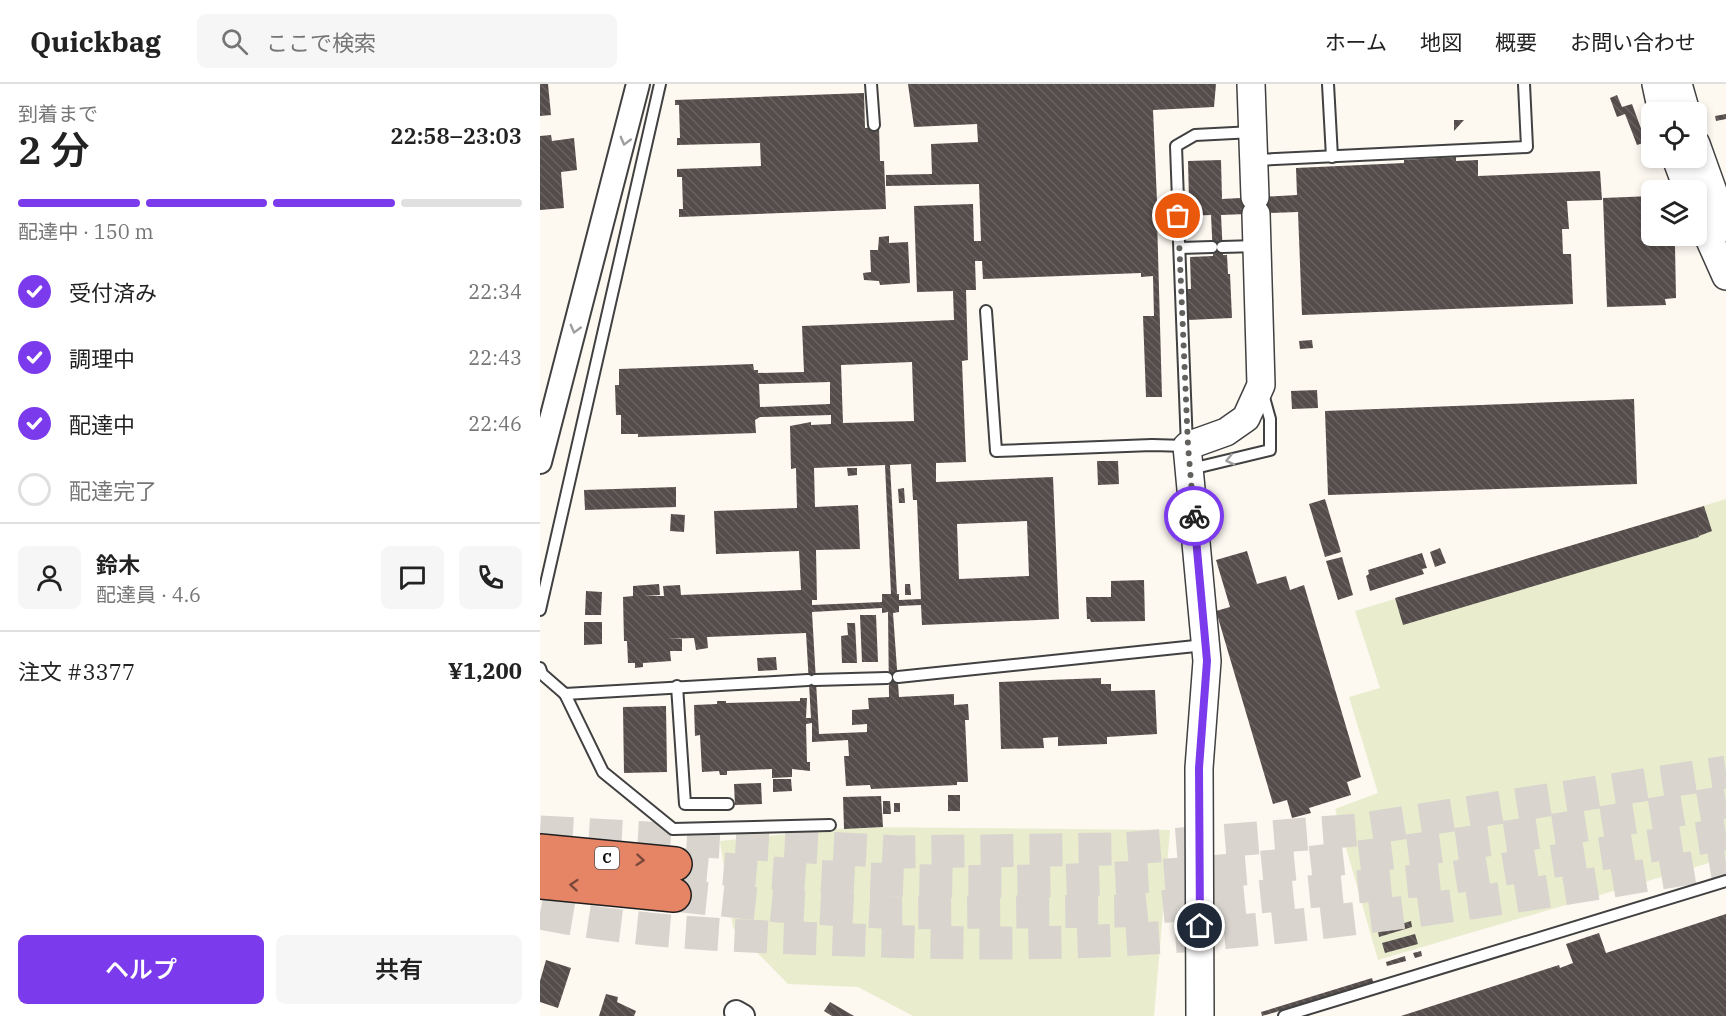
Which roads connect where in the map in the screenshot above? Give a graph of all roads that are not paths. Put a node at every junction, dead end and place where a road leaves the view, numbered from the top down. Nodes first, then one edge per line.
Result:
1 (639, 84) edge
2 (660, 84) edge
3 (871, 84) edge
4 (1251, 84) edge
5 (1328, 84) edge
6 (1524, 84) edge
7 (1656, 84) edge
8 (1678, 84) edge
9 (1660, 102) edge
10 (1683, 102) edge
11 (874, 125) dead end
12 (1253, 132) junction
13 (1332, 157) junction
14 (1254, 160) junction
15 (1705, 168) edge
16 (1178, 200) dead end
17 (1178, 216) dead end
18 (1726, 228) edge
19 (1707, 234) edge
20 (1257, 246) junction
21 (1180, 248) junction
22 (1726, 276) edge
23 (986, 311) dead end
24 (1261, 385) junction
25 (1189, 458) junction
26 (540, 462) edge
27 (540, 610) edge
28 (1205, 645) junction
29 (540, 668) edge
30 (677, 686) junction
31 (565, 694) junction
32 (728, 804) dead end
33 (830, 825) dead end
34 (540, 851) edge
35 (1726, 881) edge
36 (540, 882) edge
37 (1307, 1012) edge
38 (1200, 1016) edge
39 (1284, 1016) edge

1 -> 26 street
2 - 27 lane
3 - 11 lane
4 - 12 street
5 - 13 lane
6 - 13 lane
7 - 9 street
8 - 10 street
12 - 14 street
12 - 16 lane
13 - 14 lane
14 - 20 street
15 - 18 street
17 - 21 lane
19 - 22 street
20 - 21 lane
20 - 24 street
21 - 25 lane
23 - 25 lane
24 - 25 street
24 -> 25 lane
25 - 28 street
28 - 30 lane
28 - 38 street
29 - 31 lane
30 - 31 lane
30 - 32 lane
31 - 33 lane
34 -> 36 highway, C
35 - 37 lane
37 - 39 lane

